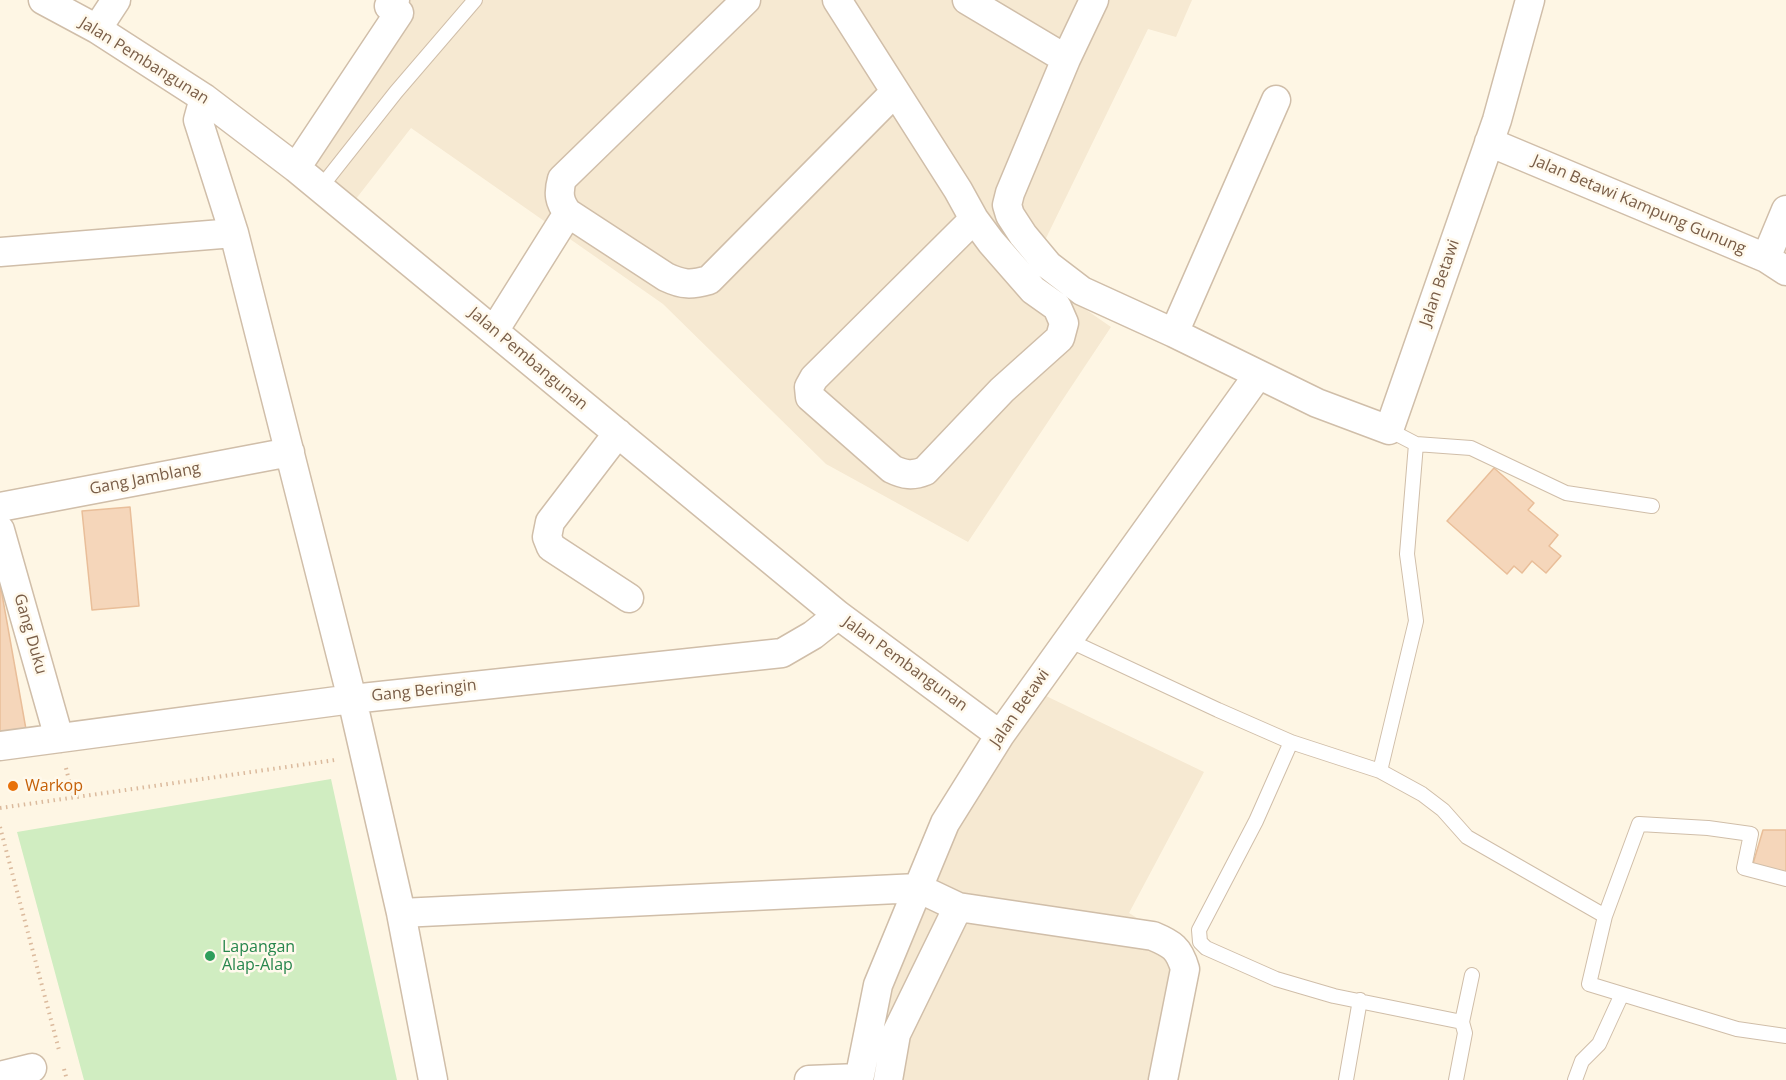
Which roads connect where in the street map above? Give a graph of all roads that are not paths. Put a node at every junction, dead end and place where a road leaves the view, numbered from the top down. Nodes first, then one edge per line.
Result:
1 (43, 0) edge
2 (116, 0) edge
3 (394, 0) edge
4 (475, 0) edge
5 (746, 0) edge
6 (837, 0) edge
7 (967, 0) edge
8 (1094, 0) edge
9 (1530, 0) edge
10 (97, 29) junction
11 (1066, 59) junction
12 (895, 92) junction
13 (204, 98) junction
14 (1276, 100) dead end
15 (1489, 142) junction
16 (296, 168) junction
17 (321, 188) junction
18 (1786, 210) edge
19 (568, 213) junction
20 (974, 219) junction
21 (234, 233) junction
22 (0, 252) edge
23 (1776, 264) edge
24 (494, 331) junction
25 (1174, 333) junction
26 (1258, 375) junction
27 (1389, 430) junction
28 (618, 434) junction
29 (1416, 444) junction
30 (290, 452) junction
31 (1652, 506) dead end
32 (0, 507) edge
33 (0, 530) edge
34 (629, 598) dead end
35 (838, 615) junction
36 (1068, 640) junction
37 (352, 699) junction
38 (1000, 735) junction
39 (59, 738) junction
40 (1291, 742) junction
41 (0, 746) edge
42 (1380, 771) junction
43 (1786, 879) edge
44 (918, 888) junction
45 (958, 907) junction
46 (401, 914) junction
47 (1605, 916) junction
48 (1472, 975) dead end
49 (1622, 994) junction
50 (1360, 1000) junction
51 (1462, 1022) junction
52 (1786, 1036) edge
53 (32, 1068) dead end
54 (0, 1076) edge
55 (859, 1079) edge
56 (433, 1080) edge
57 (809, 1080) edge
58 (888, 1080) edge
59 (1163, 1080) edge
60 (1346, 1080) edge
61 (1456, 1080) edge
62 (1575, 1080) edge

1 - 10 street, Jalan Pembangunan
2 - 10 street
3 - 16 street
4 - 17 lane
5 - 19 street
6 - 12 street
7 - 11 street
8 - 11 street
9 - 15 street, Jalan Betawi
10 - 13 street, Jalan Pembangunan
11 - 25 street
12 - 19 street
12 - 20 street
13 - 16 street, Jalan Pembangunan
13 - 21 street
14 - 25 street
15 - 23 street, Jalan Betawi Kampung Gunung
15 - 27 street, Jalan Betawi
16 - 17 street, Jalan Pembangunan
17 - 24 street, Jalan Pembangunan
18 - 23 street
19 - 24 street
20 - 20 street
21 - 22 street
21 - 30 street
24 - 28 street, Jalan Pembangunan
25 - 26 street
26 - 27 street
26 - 36 street, Jalan Betawi
27 - 29 lane
28 - 34 street
28 - 35 street, Jalan Pembangunan
29 - 31 lane
29 - 42 lane
30 - 32 street, Gang Jamblang
30 - 37 street
33 - 39 street, Gang Duku
35 - 37 street, Gang Beringin
35 - 38 street, Jalan Pembangunan
36 - 38 street, Jalan Betawi
36 - 40 lane
37 - 39 street, Gang Beringin
37 - 46 street
38 - 44 street, Jalan Betawi
39 - 41 street, Gang Beringin
40 - 42 lane
40 - 50 lane
42 - 47 lane
43 - 47 lane
44 - 45 street
44 - 46 street
44 - 55 street, Jalan Betawi
45 - 58 street
45 - 59 street
46 - 56 street
47 - 49 lane
48 - 51 lane
49 - 52 lane
49 - 62 lane
50 - 51 lane
50 - 60 lane
51 - 61 lane
53 - 54 street
55 - 57 street

